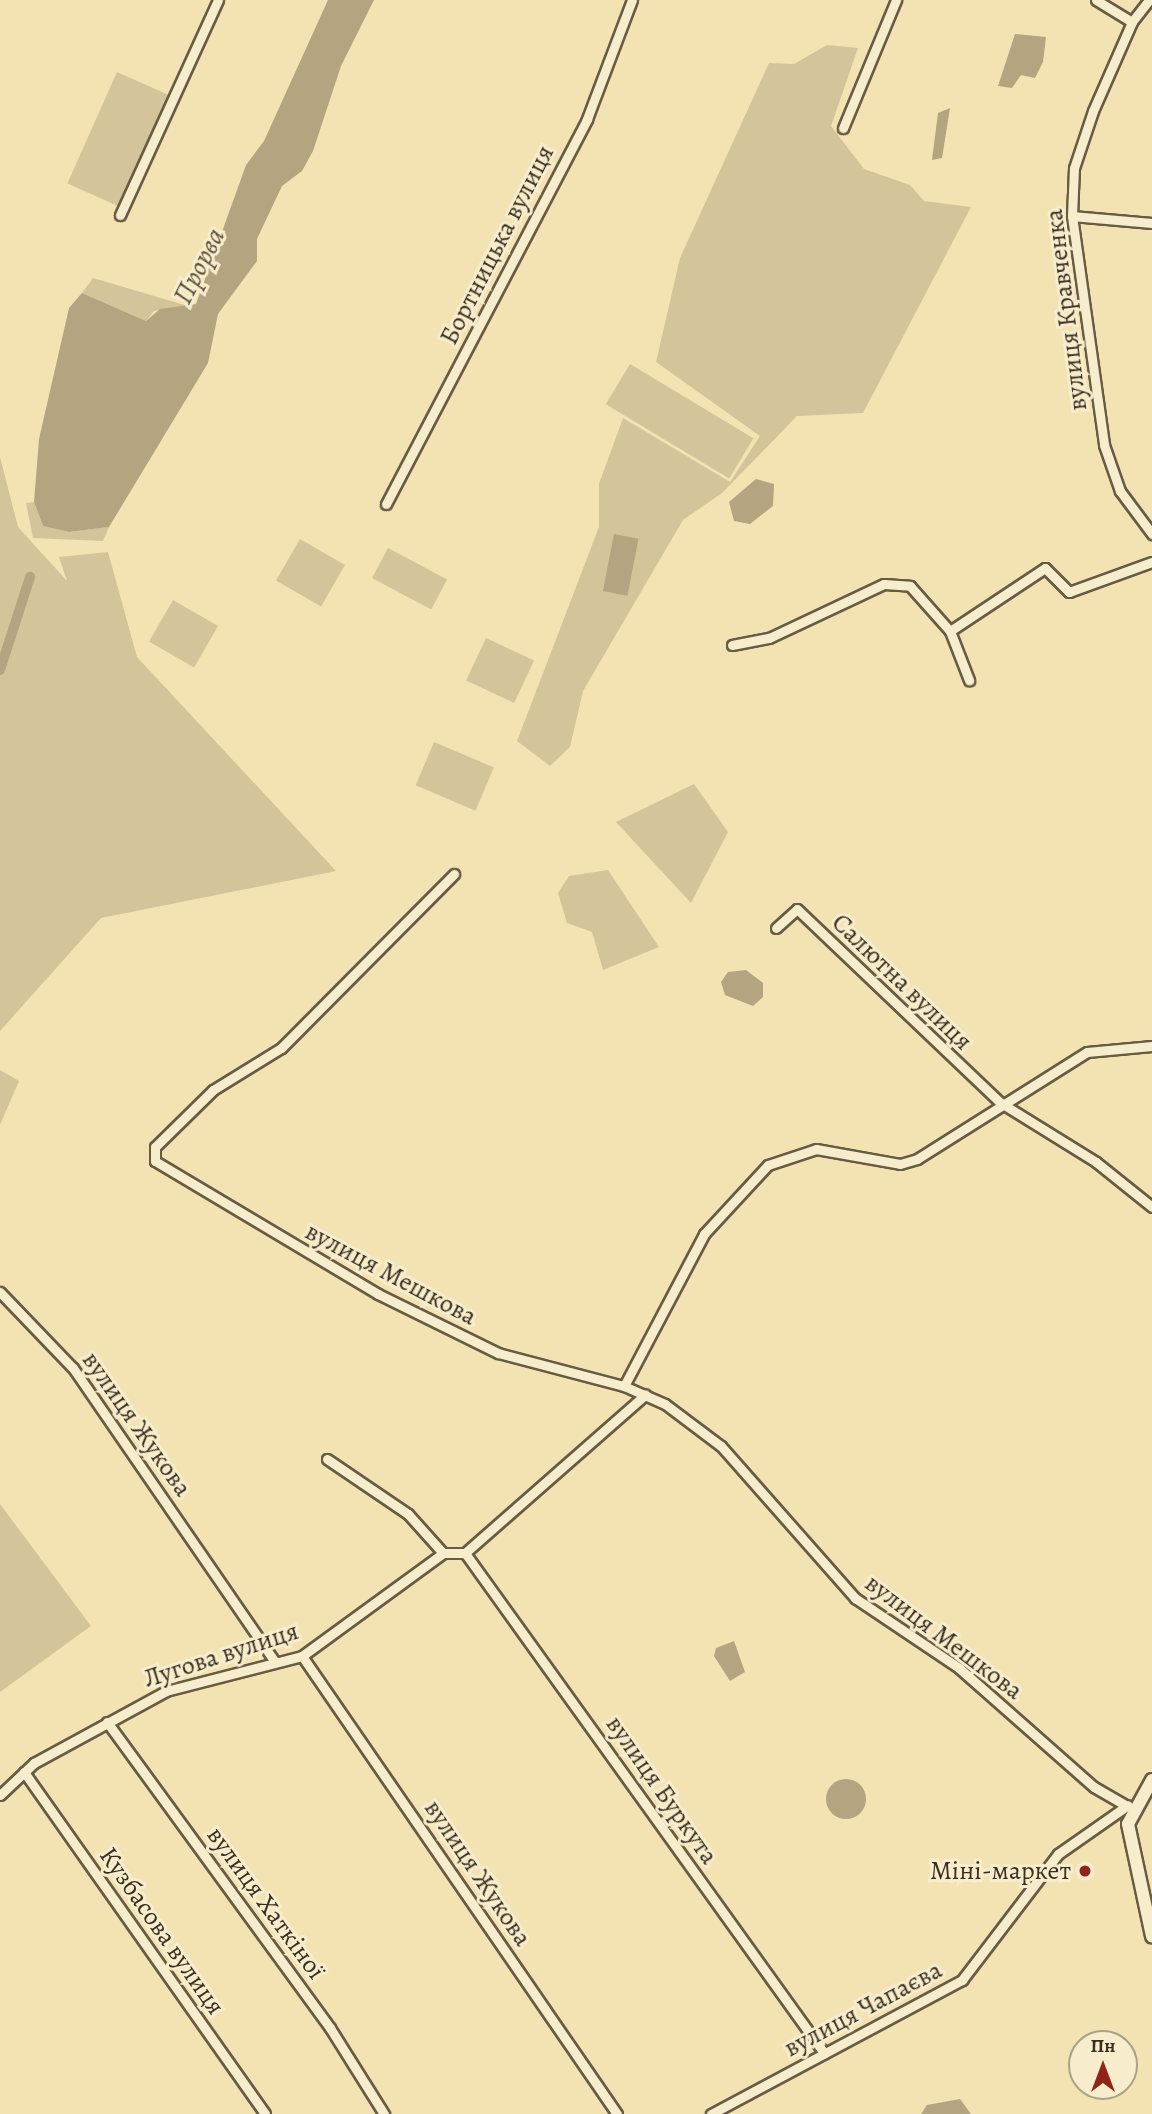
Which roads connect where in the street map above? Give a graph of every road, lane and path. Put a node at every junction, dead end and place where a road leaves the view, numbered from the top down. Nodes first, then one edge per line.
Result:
1 (218, 0) edge
2 (632, 0) edge
3 (896, 0) edge
4 (1096, 0) edge
5 (1149, 0) edge
6 (1132, 22) junction
7 (843, 128) dead end
8 (120, 215) dead end
9 (1072, 216) junction
10 (1152, 223) edge
11 (386, 505) dead end
12 (1152, 534) edge
13 (1152, 562) edge
14 (950, 631) junction
15 (732, 645) dead end
16 (969, 680) dead end
17 (454, 874) dead end
18 (776, 928) dead end
19 (1152, 1046) edge
20 (1001, 1103) junction
21 (1152, 1207) edge
22 (0, 1292) edge
23 (624, 1386) junction
24 (645, 1395) junction
25 (327, 1459) dead end
26 (443, 1553) junction
27 (465, 1553) junction
28 (302, 1656) junction
29 (274, 1661) junction
30 (107, 1722) junction
31 (24, 1772) junction
32 (1152, 1780) edge
33 (0, 1795) edge
34 (1128, 1805) junction
35 (1152, 1936) edge
36 (824, 2053) junction
37 (265, 2114) edge
38 (384, 2114) edge
39 (617, 2114) edge
40 (711, 2114) edge

1 - 8 street
2 - 11 street, Бортницька вулиця
3 - 7 street
4 - 6 street
5 - 6 street, вулиця Кравченка
6 - 9 street, вулиця Кравченка
9 - 10 street
9 - 12 street, вулиця Кравченка
13 - 14 street
14 - 15 street
14 - 16 street
17 - 23 street, вулиця Мешкова
18 - 20 street, Салютна вулиця
19 - 20 street
20 - 21 street, Салютна вулиця
20 - 23 street
22 - 29 street, вулиця Жукова
23 - 24 street, вулиця Мешкова
24 - 27 street
24 - 34 street, вулиця Мешкова
25 - 26 street
26 - 27 street
26 - 28 street, Лугова вулиця
27 - 36 street, вулиця Буркута
28 - 29 street, Лугова вулиця
28 - 39 street, вулиця Жукова
29 - 30 street, Лугова вулиця
30 - 31 street, Лугова вулиця
30 - 38 street, вулиця Хаткіної
31 - 33 street, Лугова вулиця
31 - 37 street, Кузбасова вулиця
32 - 34 street
34 - 35 street
34 - 36 street, вулиця Чапаєва
36 - 40 street, вулиця Чапаєва

